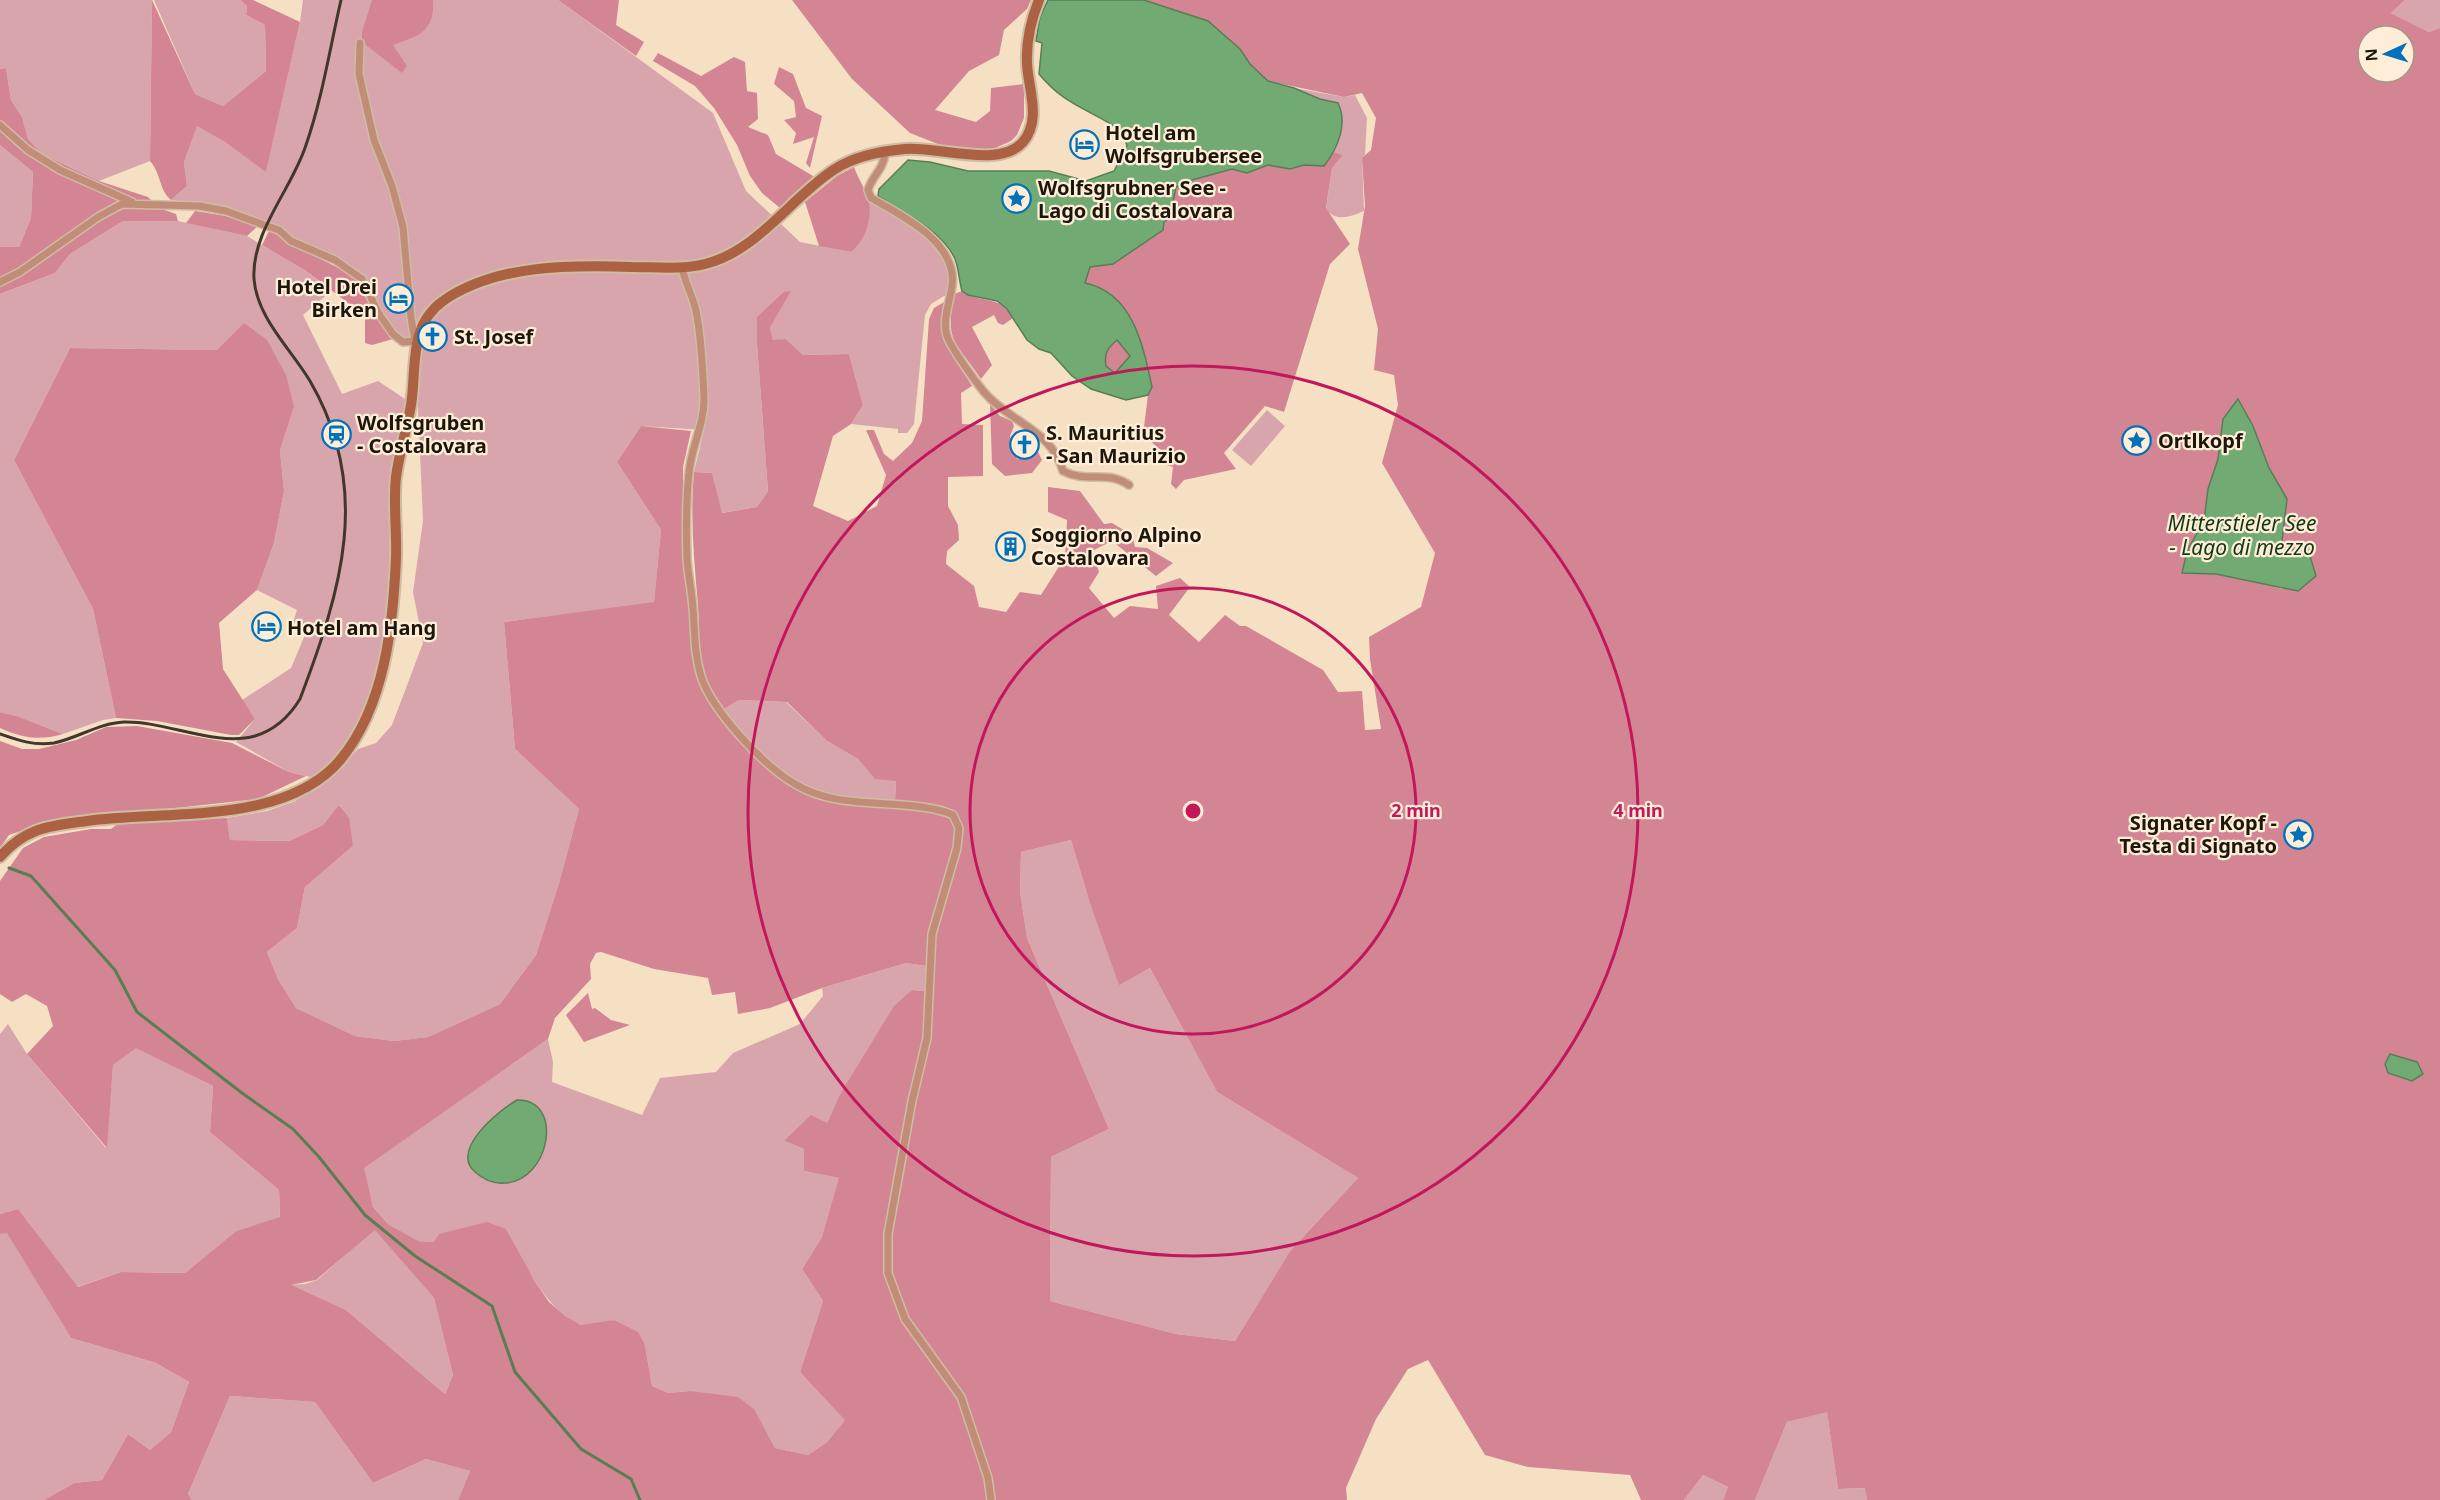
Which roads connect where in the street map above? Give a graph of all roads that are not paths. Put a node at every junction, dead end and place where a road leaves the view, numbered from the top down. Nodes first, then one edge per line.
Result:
1 (1039, 0) edge
2 (360, 43) dead end
3 (0, 126) edge
4 (885, 153) junction
5 (134, 203) junction
6 (682, 268) junction
7 (0, 282) edge
8 (415, 341) junction
9 (1129, 484) dead end
10 (0, 857) edge
11 (991, 1500) edge

1 - 4 main road
2 - 8 street
3 - 5 street
4 - 6 main road
4 - 9 street
5 - 7 street
5 - 8 street
6 - 8 main road
6 - 11 street
8 - 10 main road

